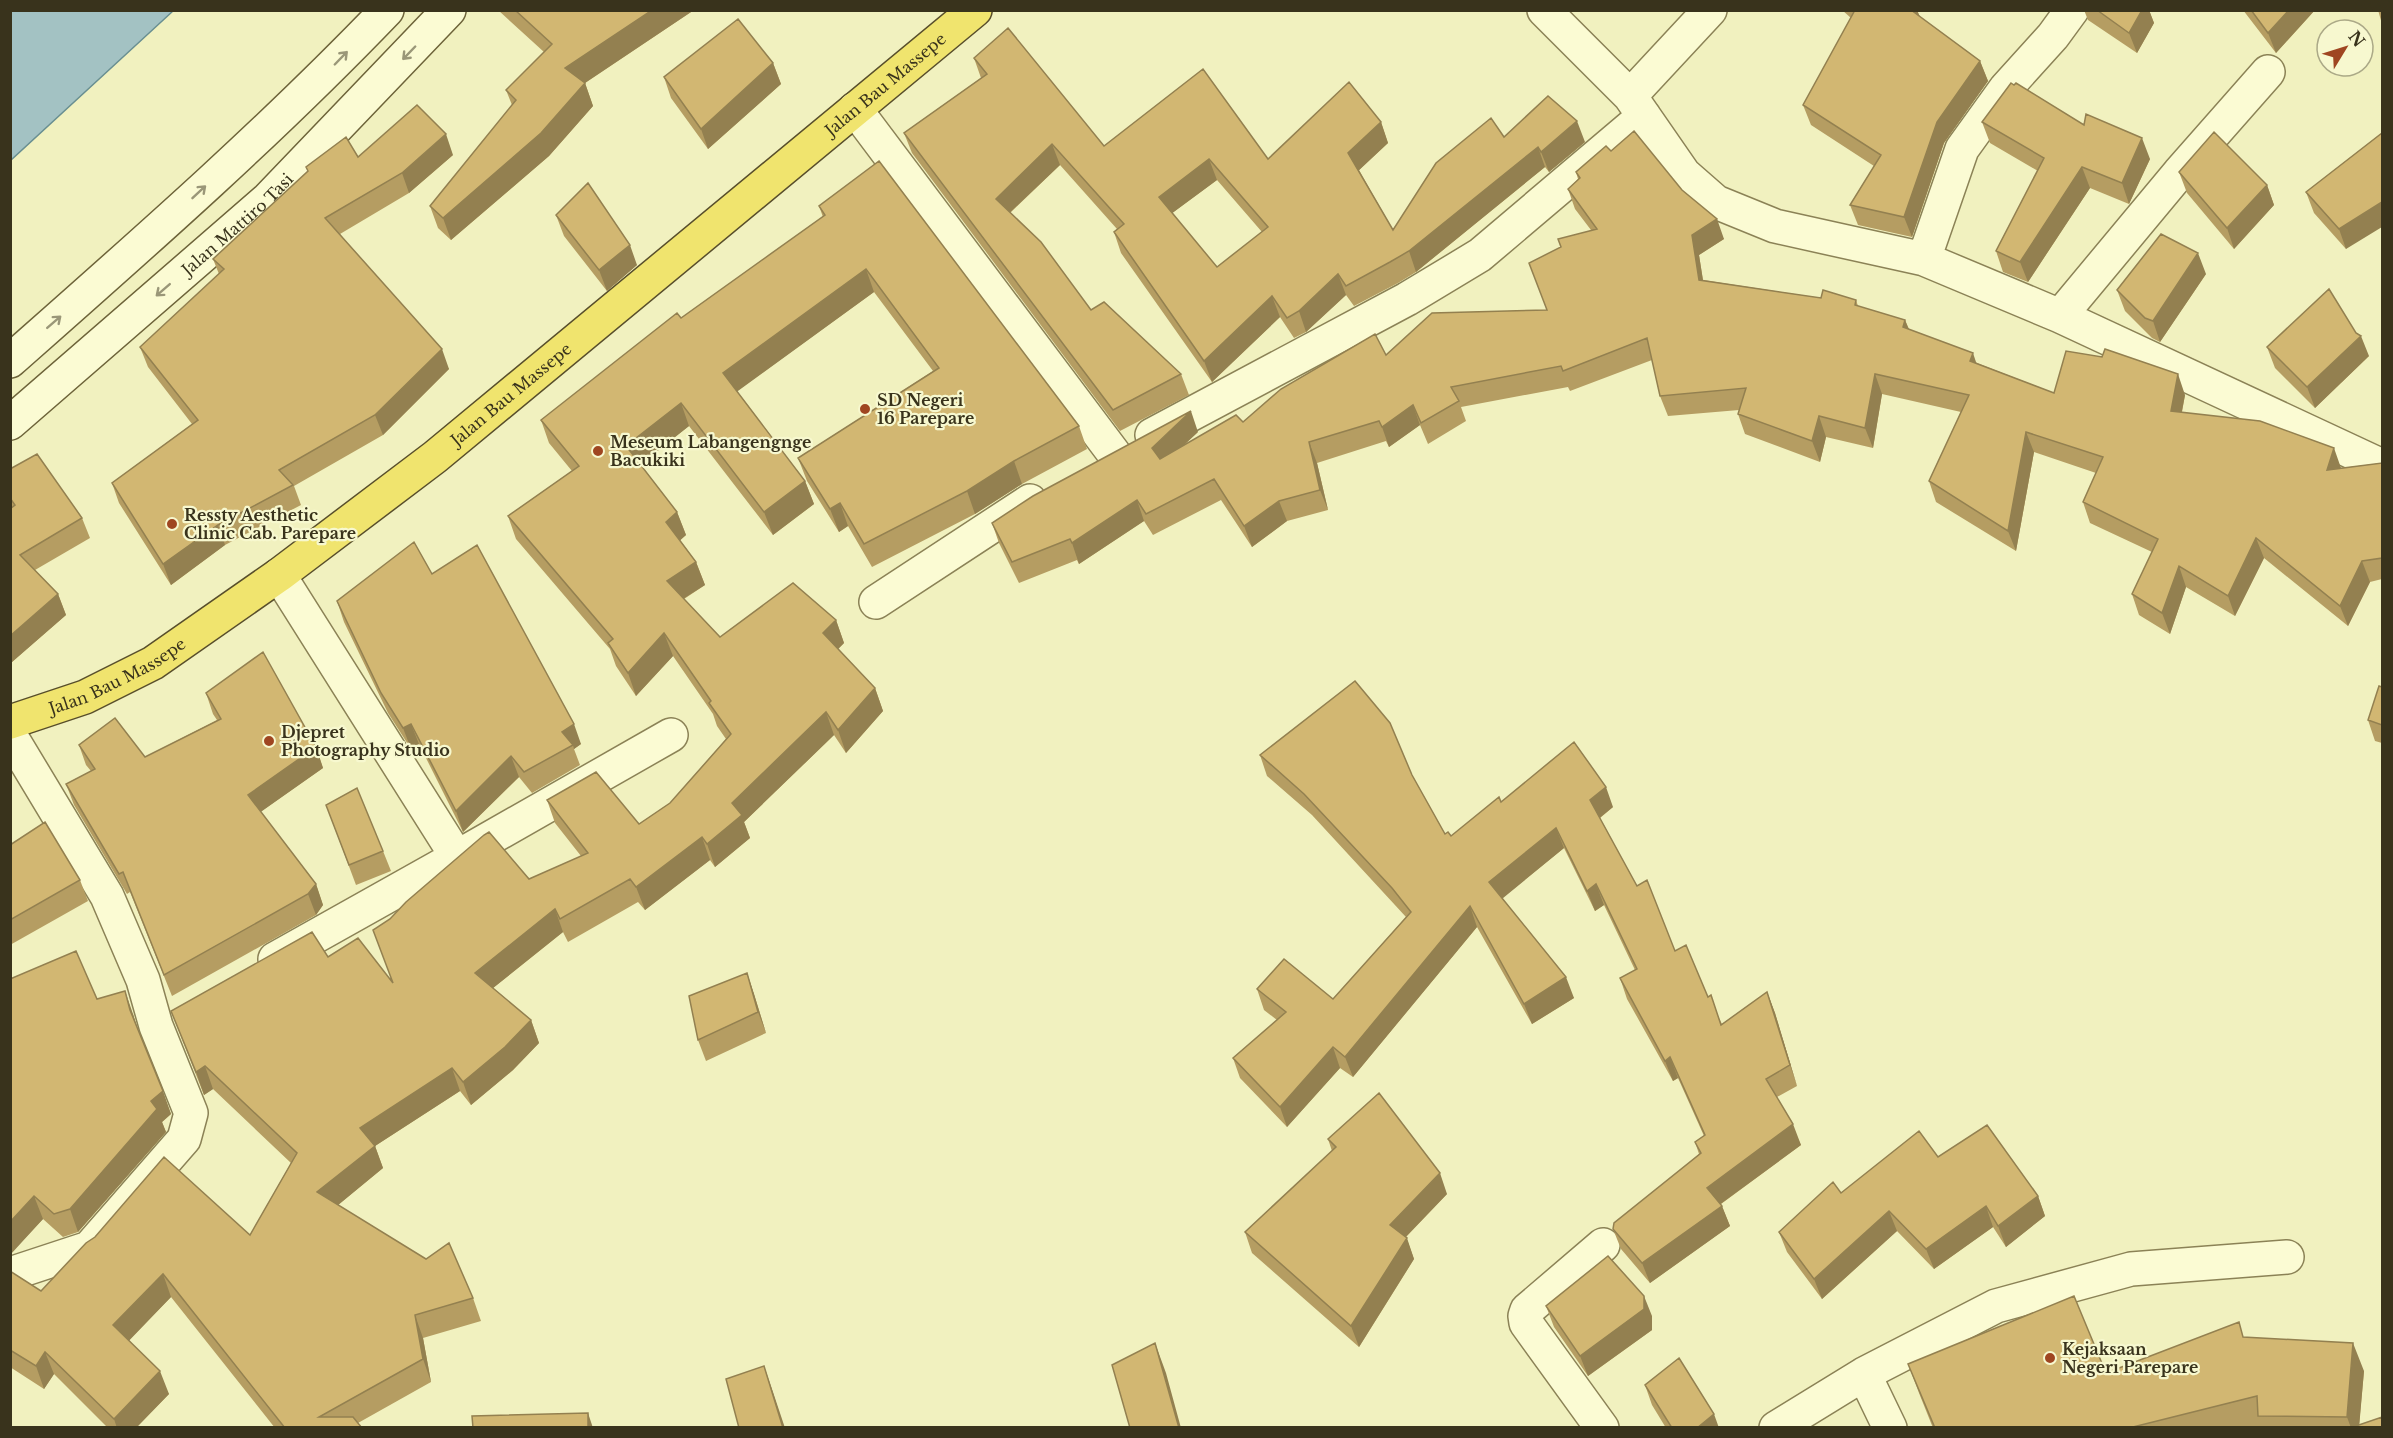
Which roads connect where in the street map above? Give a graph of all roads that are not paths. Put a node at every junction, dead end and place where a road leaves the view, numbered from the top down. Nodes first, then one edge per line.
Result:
1 (387, 10) edge
2 (449, 10) edge
3 (975, 10) edge
4 (1544, 10) edge
5 (1710, 10) edge
6 (2072, 10) edge
7 (2268, 72) dead end
8 (1637, 106) junction
9 (855, 109) junction
10 (1924, 259) junction
11 (2060, 316) junction
12 (10, 361) edge
13 (10, 423) edge
14 (1115, 455) junction
15 (2382, 466) edge
16 (1083, 472) edge
17 (1052, 489) edge
18 (279, 575) junction
19 (876, 602) dead end
20 (10, 722) edge
21 (10, 735) edge
22 (671, 735) dead end
23 (457, 857) junction
24 (249, 974) edge
25 (187, 1009) edge
26 (156, 1026) junction
27 (1603, 1245) dead end
28 (2287, 1257) dead end
29 (10, 1274) edge
30 (1864, 1374) junction
31 (1602, 1428) edge
32 (1776, 1428) edge
33 (1890, 1428) edge

12 -> 1 street
2 -> 13 street, Jalan Mattiro Tasi
3 - 9 highway, Jalan Bau Massepe
4 - 8 street
5 - 8 street
6 - 10 street
7 - 11 street
8 - 10 street
8 - 14 street
9 - 14 street
9 - 18 highway, Jalan Bau Massepe
10 - 11 street
11 - 15 street
14 - 16 street
17 - 19 street
18 - 20 highway, Jalan Bau Massepe
18 - 23 street
21 - 26 street
22 - 23 street
23 - 24 street
25 - 26 street
26 - 29 street
27 - 31 street
28 - 30 street
30 - 32 street
30 - 33 street

